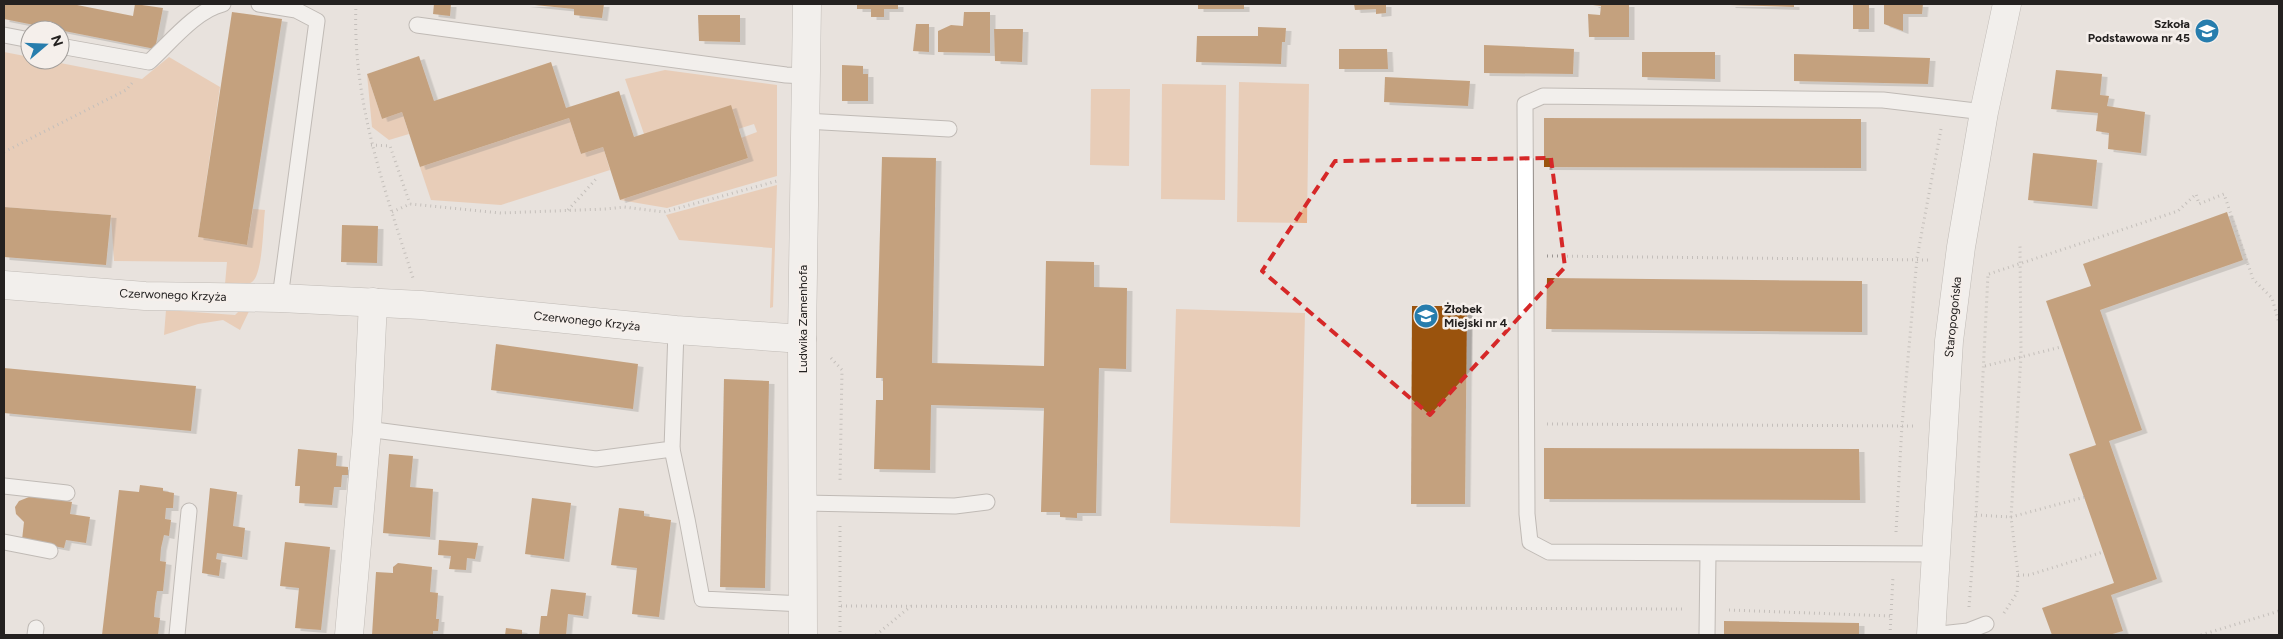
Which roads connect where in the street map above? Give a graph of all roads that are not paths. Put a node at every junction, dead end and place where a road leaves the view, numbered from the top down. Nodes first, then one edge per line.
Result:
1 (223, 4) edge
2 (258, 4) edge
3 (807, 4) edge
4 (2007, 4) edge
5 (416, 25) dead end
6 (4, 35) edge
7 (20, 38) edge
8 (70, 48) edge
9 (806, 76) junction
10 (1984, 112) junction
11 (805, 121) junction
12 (948, 129) dead end
13 (4, 285) edge
14 (280, 298) junction
15 (373, 302) junction
16 (676, 330) junction
17 (802, 339) junction
18 (367, 429) junction
19 (672, 449) junction
20 (4, 486) edge
21 (67, 493) dead end
22 (804, 502) junction
23 (987, 502) dead end
24 (190, 512) dead end
25 (4, 542) edge
26 (50, 551) dead end
27 (1708, 554) junction
28 (1936, 554) junction
29 (804, 604) junction
30 (1986, 624) road end
31 (1703, 633) edge
32 (177, 635) edge
33 (349, 635) edge
34 (804, 635) edge
35 (1932, 635) edge

1 - 8 lane
2 - 14 lane
3 - 9 street, Ludwika Zamenhofa
4 - 10 street, Staropogońska
5 - 9 lane
6 - 7 lane
9 - 11 street, Ludwika Zamenhofa
10 - 27 lane
10 - 28 street, Staropogońska
11 - 12 lane
11 - 17 street, Ludwika Zamenhofa
13 - 14 street, Czerwonego Krzyża
14 - 15 street, Czerwonego Krzyża
15 - 16 street, Czerwonego Krzyża
15 - 18 street
16 - 17 street, Czerwonego Krzyża
16 - 19 lane
17 - 22 street, Ludwika Zamenhofa
18 - 19 lane
18 - 33 street
19 - 29 lane
20 - 21 lane
22 - 23 lane
22 - 29 street, Ludwika Zamenhofa
24 - 32 lane
25 - 26 lane
27 - 28 lane
27 - 31 lane
28 - 35 street, Staropogońska
29 - 34 street, Ludwika Zamenhofa
30 - 35 lane

